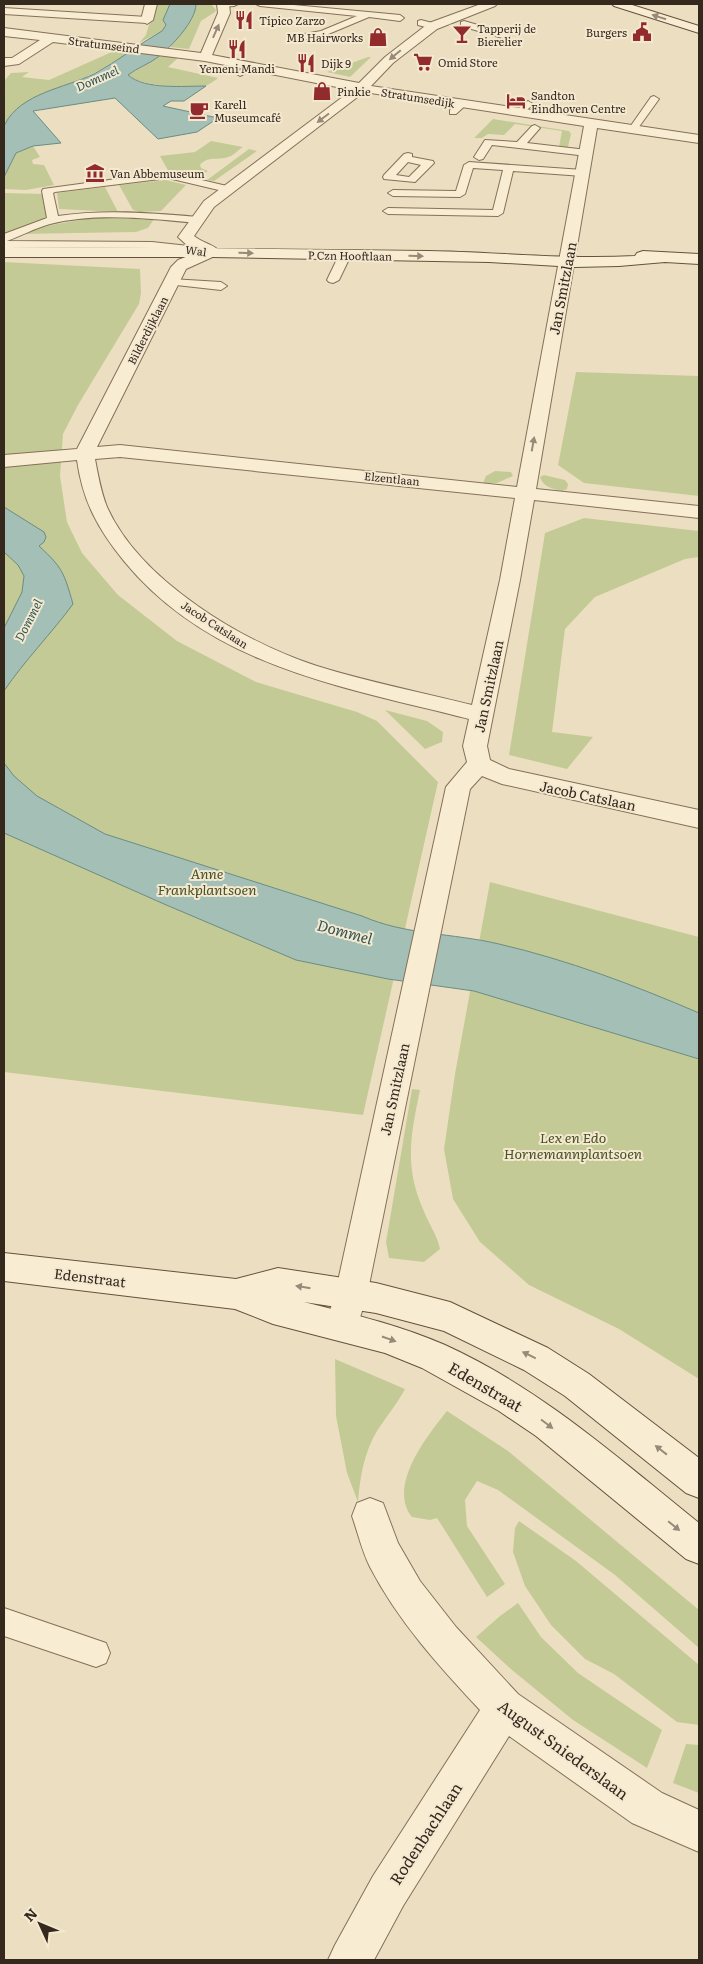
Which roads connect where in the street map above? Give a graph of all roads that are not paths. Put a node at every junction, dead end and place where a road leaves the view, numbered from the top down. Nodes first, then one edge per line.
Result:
1 (151, 4) edge
2 (227, 4) edge
3 (260, 4) edge
4 (491, 4) edge
5 (618, 4) edge
6 (325, 6) edge
7 (4, 11) edge
8 (369, 15) junction
9 (400, 18) dead end
10 (147, 20) joint
11 (464, 24) dead end
12 (699, 30) edge
13 (4, 32) edge
14 (506, 36) dead end
15 (302, 37) dead end
16 (51, 38) junction
17 (205, 57) junction
18 (9, 61) edge
19 (252, 66) junction
20 (240, 73) dead end
21 (362, 88) junction
22 (654, 99) dead end
23 (591, 124) junction
24 (535, 128) dead end
25 (633, 130) junction
26 (699, 139) edge
27 (520, 145) junction
28 (587, 153) junction
29 (479, 158) dead end
30 (509, 168) junction
31 (583, 173) junction
32 (227, 190) junction
33 (393, 193) dead end
34 (388, 211) dead end
35 (53, 220) junction
36 (198, 220) junction
37 (186, 237) junction
38 (4, 238) edge
39 (4, 244) edge
40 (164, 246) junction
41 (4, 252) edge
42 (212, 252) junction
43 (345, 255) junction
44 (699, 259) edge
45 (568, 260) junction
46 (333, 280) dead end
47 (170, 284) junction
48 (221, 286) dead end
49 (85, 452) junction
50 (4, 461) edge
51 (525, 492) junction
52 (699, 512) edge
53 (481, 715) junction
54 (479, 764) junction
55 (699, 819) edge
56 (4, 1267) edge
57 (347, 1310) junction
58 (699, 1480) edge
59 (370, 1516) dead end
60 (699, 1546) edge
61 (4, 1622) edge
62 (96, 1652) dead end
63 (504, 1708) junction
64 (699, 1831) edge
65 (350, 1960) edge

1 - 10 street
17 -> 2 street
3 - 6 lane
4 -> 21 street
12 -> 5 street
6 - 8 lane
7 - 10 lane
8 - 9 lane
8 - 15 lane
11 - 14 lane
13 - 16 street, Stratumseind
16 - 17 street, Stratumseind
16 - 18 street
17 - 19 street, Stratumsedijk
19 - 20 lane
19 - 21 street, Stratumsedijk
21 - 23 street, Stratumsedijk
21 -> 32 street
22 - 25 lane
23 - 25 street, Stratumsedijk
23 - 28 street, Jan Smitzlaan
24 - 27 lane
25 - 26 street, Stratumsedijk
27 - 28 lane
27 - 29 lane
28 - 31 street, Jan Smitzlaan
30 - 31 lane
30 - 33 lane
30 - 34 lane
31 - 45 street, Jan Smitzlaan
32 - 35 lane
32 - 36 street
35 - 36 lane
35 - 38 lane
36 - 37 street
37 - 40 lane
37 - 42 street
39 - 40 lane, Wal
40 - 42 lane, Wal
41 - 42 street, Wal
42 -> 43 street, P Czn Hooftlaan
42 - 47 street, Bilderdijklaan
43 -> 45 street, P Czn Hooftlaan
43 - 46 lane
44 - 45 street, P Czn Hooftlaan
51 -> 45 street, Jan Smitzlaan
47 - 48 lane
47 - 49 street, Bilderdijklaan
49 - 50 street, Elzentlaan
49 - 51 street, Elzentlaan
49 - 53 street, Jacob Catslaan
51 - 52 street, Elzentlaan
51 - 53 street, Jan Smitzlaan
53 - 54 street, Jan Smitzlaan
54 - 55 street, Jacob Catslaan
54 - 57 street, Jan Smitzlaan
56 - 57 street, Edenstraat
58 -> 57 street, Edenstraat
57 -> 60 street, Edenstraat
59 - 63 street, August Sniederslaan
61 - 62 lane
63 - 64 street, August Sniederslaan
63 - 65 street, Rodenbachlaan

